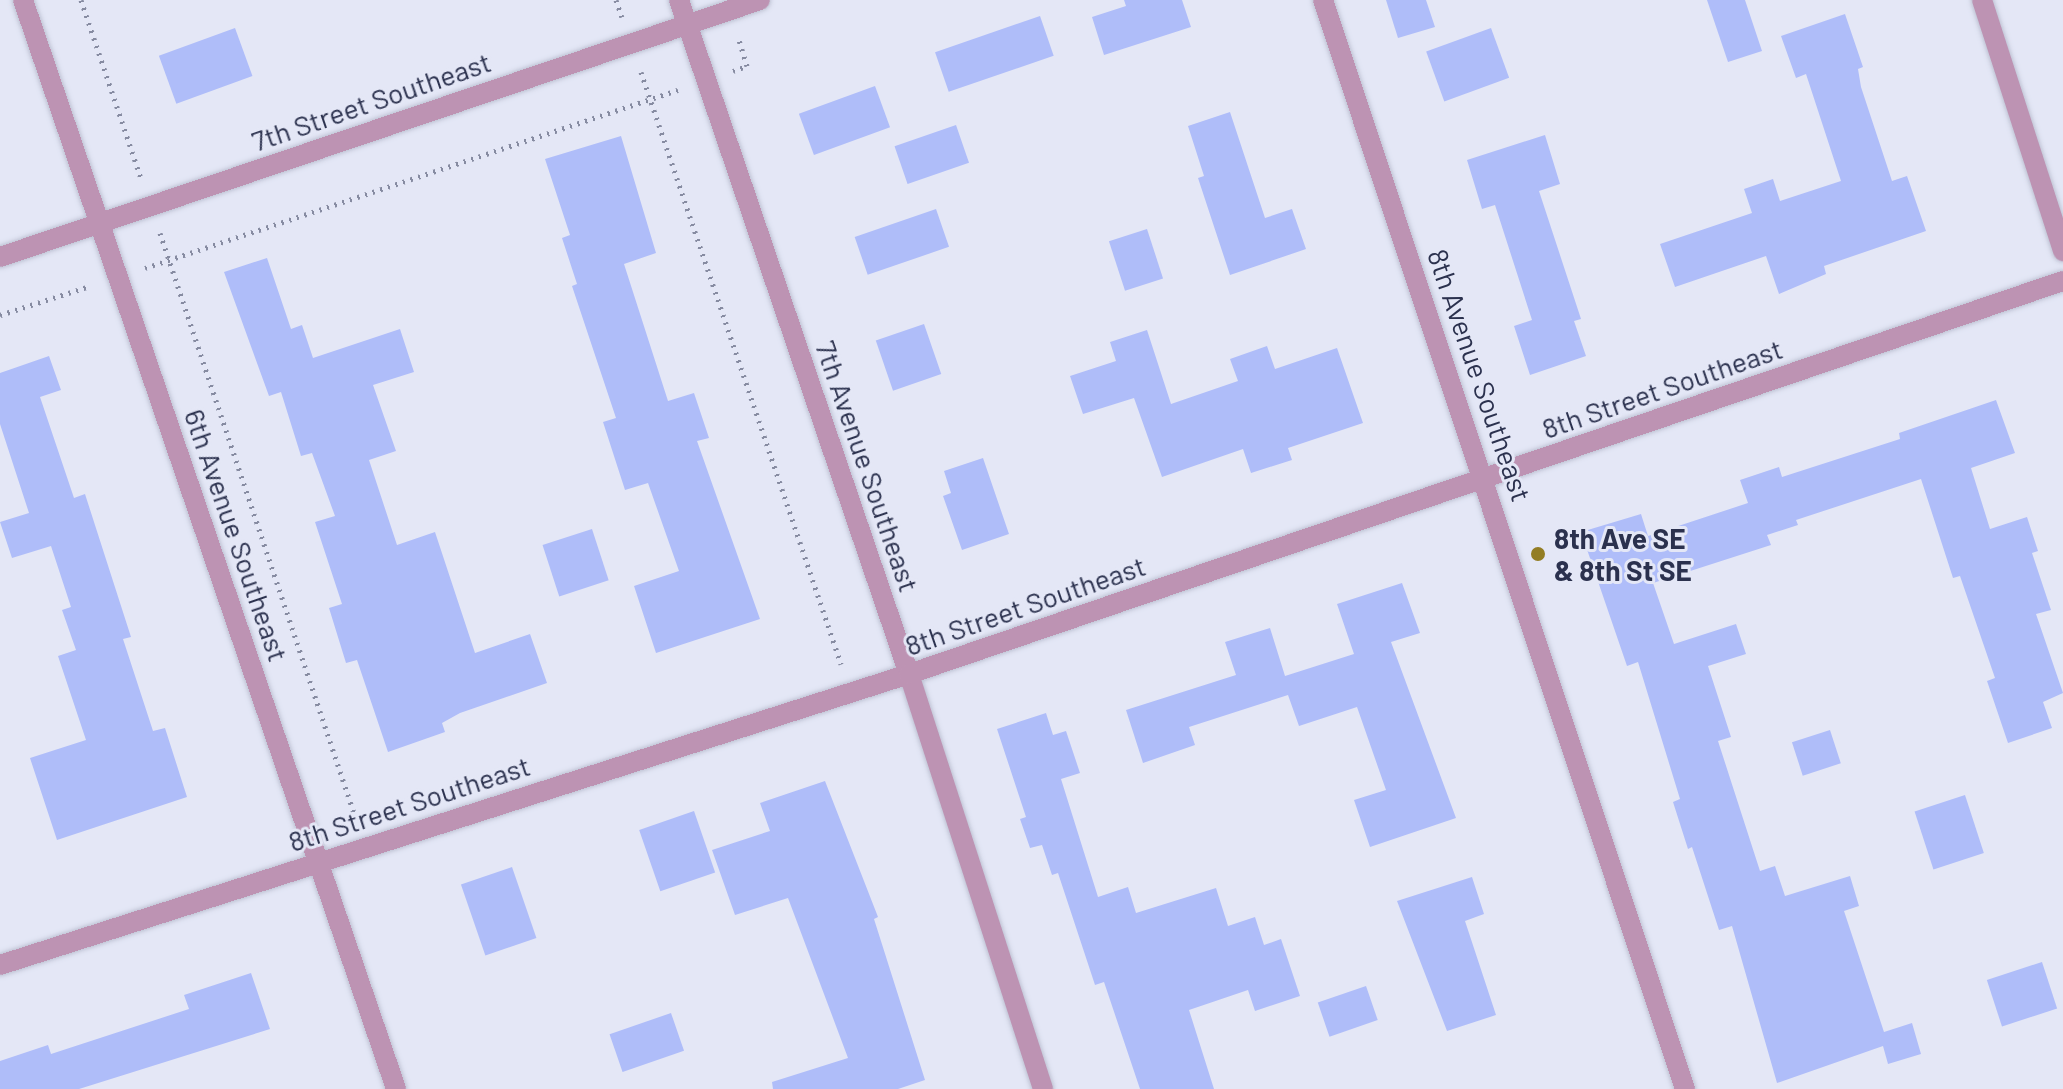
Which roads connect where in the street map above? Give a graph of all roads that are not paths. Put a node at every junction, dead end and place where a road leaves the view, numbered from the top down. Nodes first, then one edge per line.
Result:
1 (23, 0) edge
2 (679, 0) edge
3 (760, 0) edge
4 (1323, 0) edge
5 (1982, 0) edge
6 (687, 24) junction
7 (98, 223) junction
8 (2063, 251) edge
9 (0, 257) edge
10 (2063, 281) edge
11 (1486, 478) junction
12 (909, 674) junction
13 (321, 860) junction
14 (0, 965) edge
15 (396, 1089) edge
16 (1043, 1089) edge
17 (1685, 1089) edge

1 - 7 street, 6th Avenue Southeast
2 - 6 street, 7th Avenue Southeast
3 - 6 street, 7th Street Southeast
4 - 11 street, 8th Avenue Southeast
5 - 8 street
6 - 7 street, 7th Street Southeast
6 - 12 street, 7th Avenue Southeast
7 - 9 street, 7th Street Southeast
7 - 13 street, 6th Avenue Southeast
10 - 11 street, 8th Street Southeast
11 - 12 street, 8th Street Southeast
11 - 17 street, 8th Avenue Southeast
12 - 13 street, 8th Street Southeast
12 - 16 street, 7th Avenue Southeast
13 - 14 street, 8th Street Southeast
13 - 15 street, 6th Avenue Southeast

